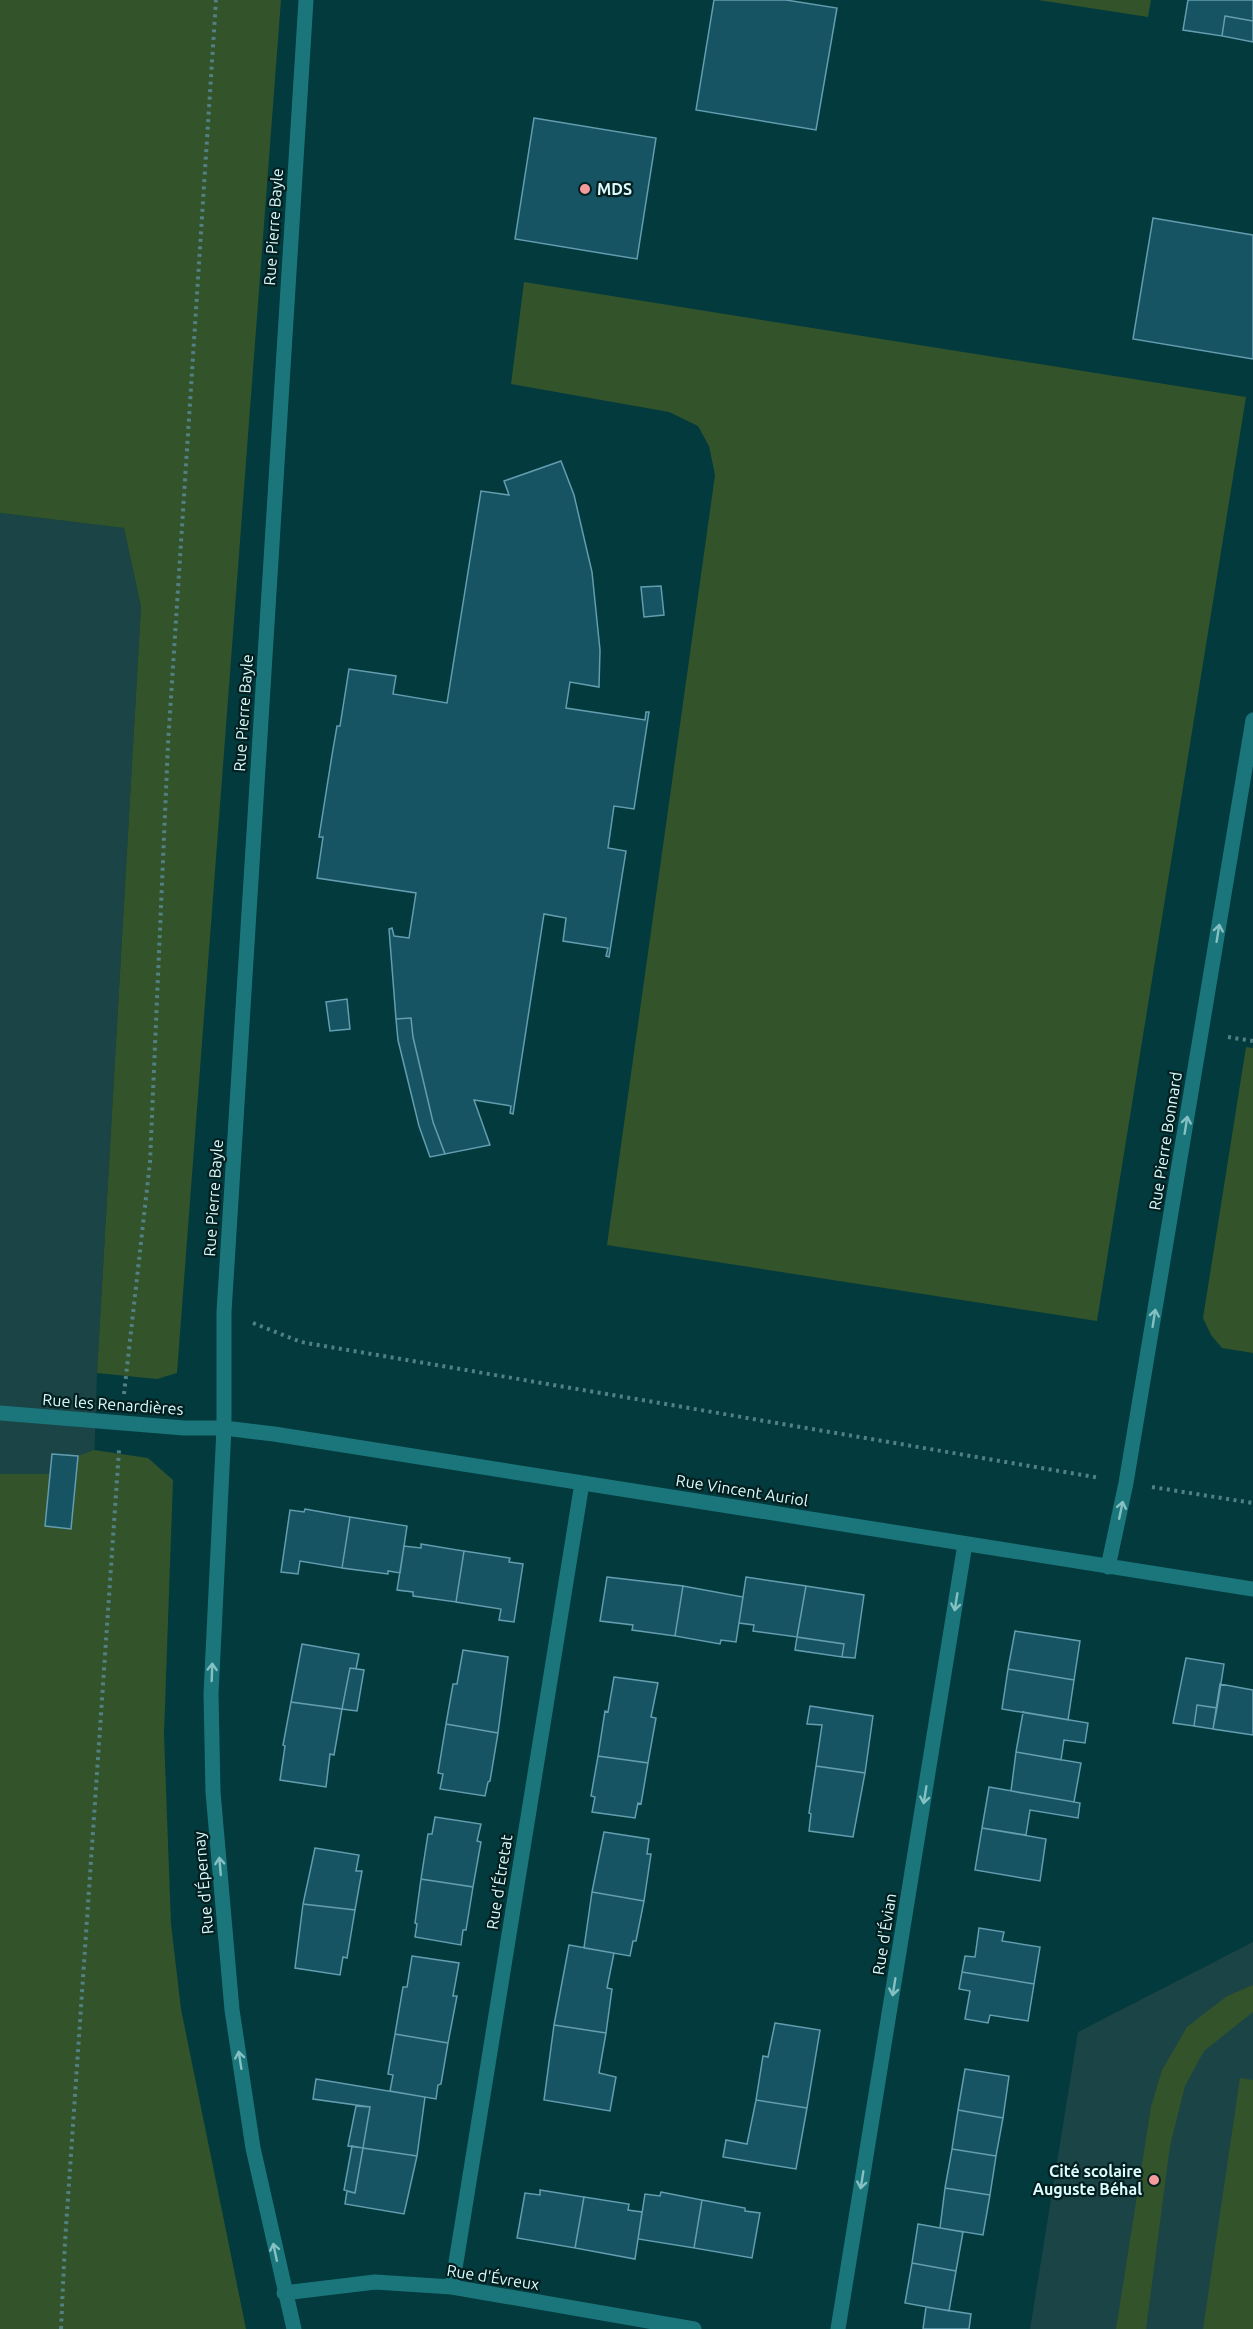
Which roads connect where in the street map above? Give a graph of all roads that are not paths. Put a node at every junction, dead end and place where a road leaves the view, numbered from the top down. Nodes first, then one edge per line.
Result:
1 (306, 0) edge
2 (1253, 720) edge
3 (0, 1413) edge
4 (224, 1428) junction
5 (582, 1483) junction
6 (966, 1544) junction
7 (1108, 1567) junction
8 (1253, 1590) edge
9 (452, 2287) junction
10 (284, 2293) junction
11 (294, 2329) edge
12 (694, 2329) edge
13 (838, 2329) edge

1 - 4 street, Rue Pierre Bayle
7 -> 2 street, Rue Pierre Bonnard
3 - 4 street, Rue les Renardières
4 - 5 street, Rue Vincent Auriol
10 -> 4 street, Rue d'Épernay
5 - 6 street, Rue Vincent Auriol
5 - 9 street, Rue d'Étretat
6 - 7 street, Rue Vincent Auriol
6 -> 13 street, Rue d'Évian
7 - 8 street, Rue Vincent Auriol
9 - 10 street, Rue d'Évreux
9 - 12 street, Rue d'Évreux
10 - 11 street, Rue d'Épernay

